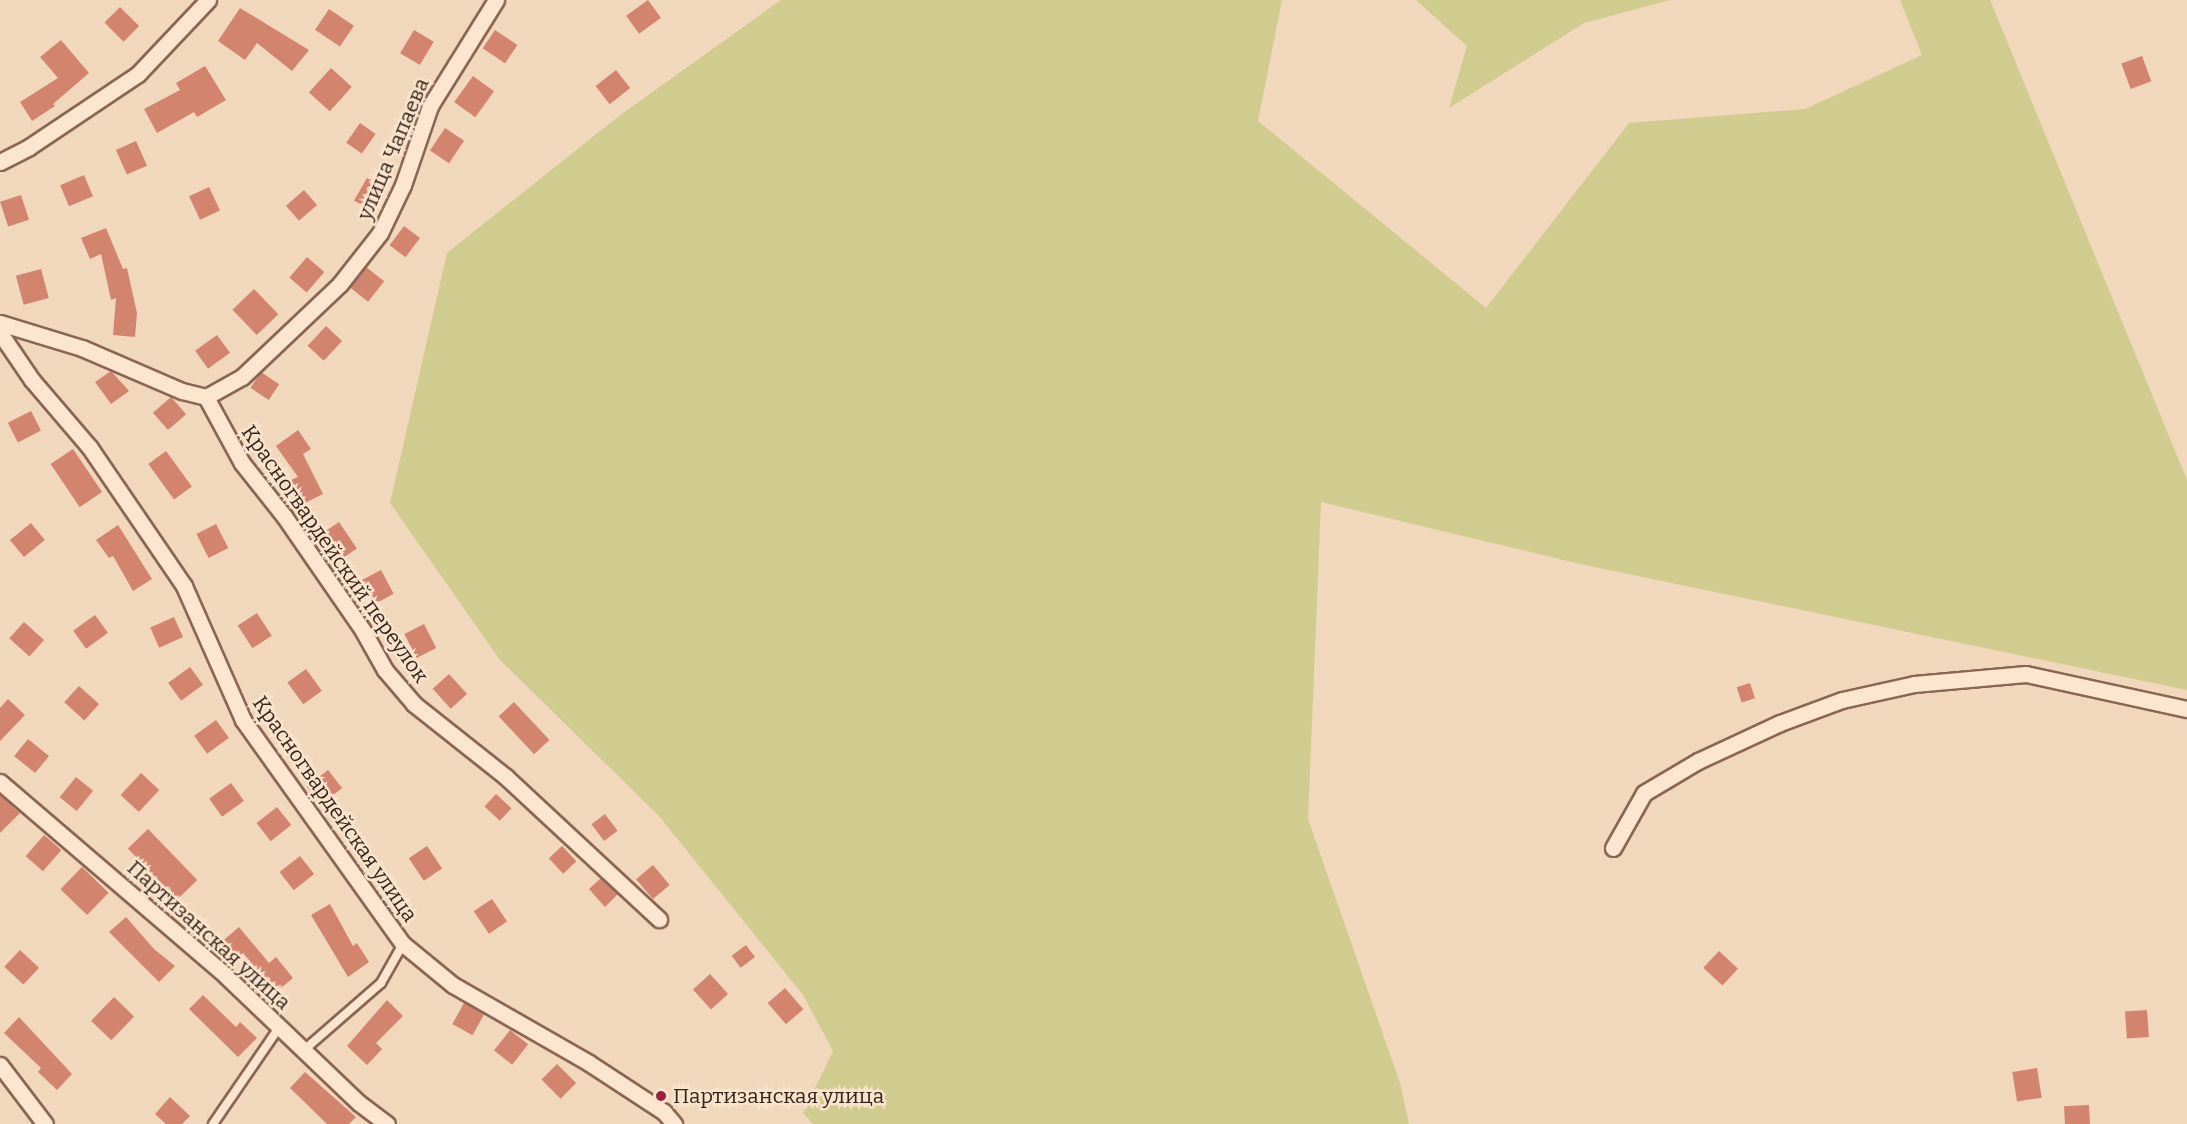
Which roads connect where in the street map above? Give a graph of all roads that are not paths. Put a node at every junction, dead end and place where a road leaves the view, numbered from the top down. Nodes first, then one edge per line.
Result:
1 (208, 0) edge
2 (496, 0) edge
3 (0, 162) edge
4 (0, 324) edge
5 (0, 333) edge
6 (206, 397) junction
7 (2187, 710) edge
8 (0, 782) edge
9 (1613, 848) dead end
10 (659, 919) dead end
11 (403, 944) junction
12 (280, 1026) junction
13 (304, 1050) junction
14 (0, 1065) edge
15 (45, 1124) edge
16 (213, 1124) edge
17 (387, 1124) edge
18 (674, 1124) edge

1 - 3 street
2 - 6 street, улица Чапаева
4 - 6 street
5 - 11 street, Красногвардейская улица
6 - 10 street, Красногвардейский переулок
7 - 9 street
8 - 12 street, Партизанская улица
11 - 13 lane
11 - 18 street, Красногвардейская улица
12 - 13 street, Партизанская улица
12 - 16 lane
13 - 17 street, Партизанская улица
14 - 15 street

